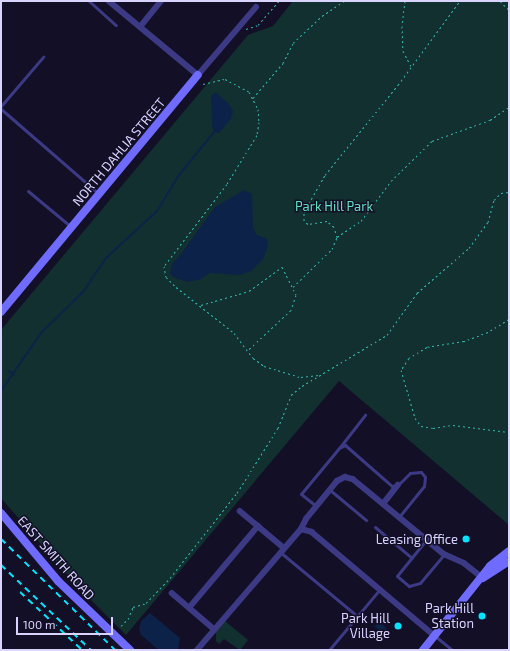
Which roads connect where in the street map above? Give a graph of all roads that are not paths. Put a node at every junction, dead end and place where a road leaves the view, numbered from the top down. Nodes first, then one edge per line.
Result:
1 (89, 1) edge
2 (108, 1) edge
3 (161, 1) edge
4 (256, 7) dead end
5 (116, 25) dead end
6 (140, 26) junction
7 (43, 57) dead end
8 (198, 75) junction
9 (1, 108) edge
10 (28, 191) dead end
11 (100, 194) junction
12 (72, 227) junction
13 (1, 312) edge
14 (365, 415) dead end
15 (339, 448) junction
16 (398, 485) junction
17 (330, 490) junction
18 (383, 504) junction
19 (316, 507) junction
20 (240, 511) dead end
21 (1, 514) edge
22 (399, 517) junction
23 (366, 520) dead end
24 (258, 526) junction
25 (375, 527) dead end
26 (301, 529) junction
27 (426, 540) junction
28 (281, 549) junction
29 (509, 551) edge
30 (444, 554) junction
31 (412, 558) junction
32 (509, 561) edge
33 (483, 578) junction
34 (380, 589) junction
35 (172, 593) dead end
36 (189, 608) junction
37 (356, 616) junction
38 (214, 629) junction
39 (435, 636) junction
40 (130, 650) edge
41 (197, 650) edge
42 (329, 650) edge
43 (423, 650) edge
44 (452, 650) edge

1 - 5 lane
2 - 6 street
3 - 6 street
4 - 8 street, NORTH DAHLIA STREET
6 - 8 street
7 - 9 lane
8 - 11 street, NORTH DAHLIA STREET
9 - 11 lane
10 - 12 lane
11 - 12 street, NORTH DAHLIA STREET
12 - 13 street, NORTH DAHLIA STREET
14 - 15 lane
15 - 16 lane
15 - 19 lane
16 - 18 street
16 - 22 lane
17 - 18 street
17 - 19 street
17 - 23 lane
18 - 22 street
19 - 26 street
20 - 24 street
21 - 40 street, EAST SMITH ROAD
22 - 27 street
24 - 28 street
24 - 36 street
25 - 31 lane
26 - 28 street
26 - 34 street
27 - 30 street
27 - 31 lane
28 - 37 lane
28 - 38 street
29 - 33 street
30 - 31 lane
30 - 33 street
32 - 33 street
33 - 39 street
34 - 37 lane
34 - 39 street
35 - 36 street
36 - 38 street
37 - 42 lane
38 - 41 street
39 - 43 street
39 - 44 lane

